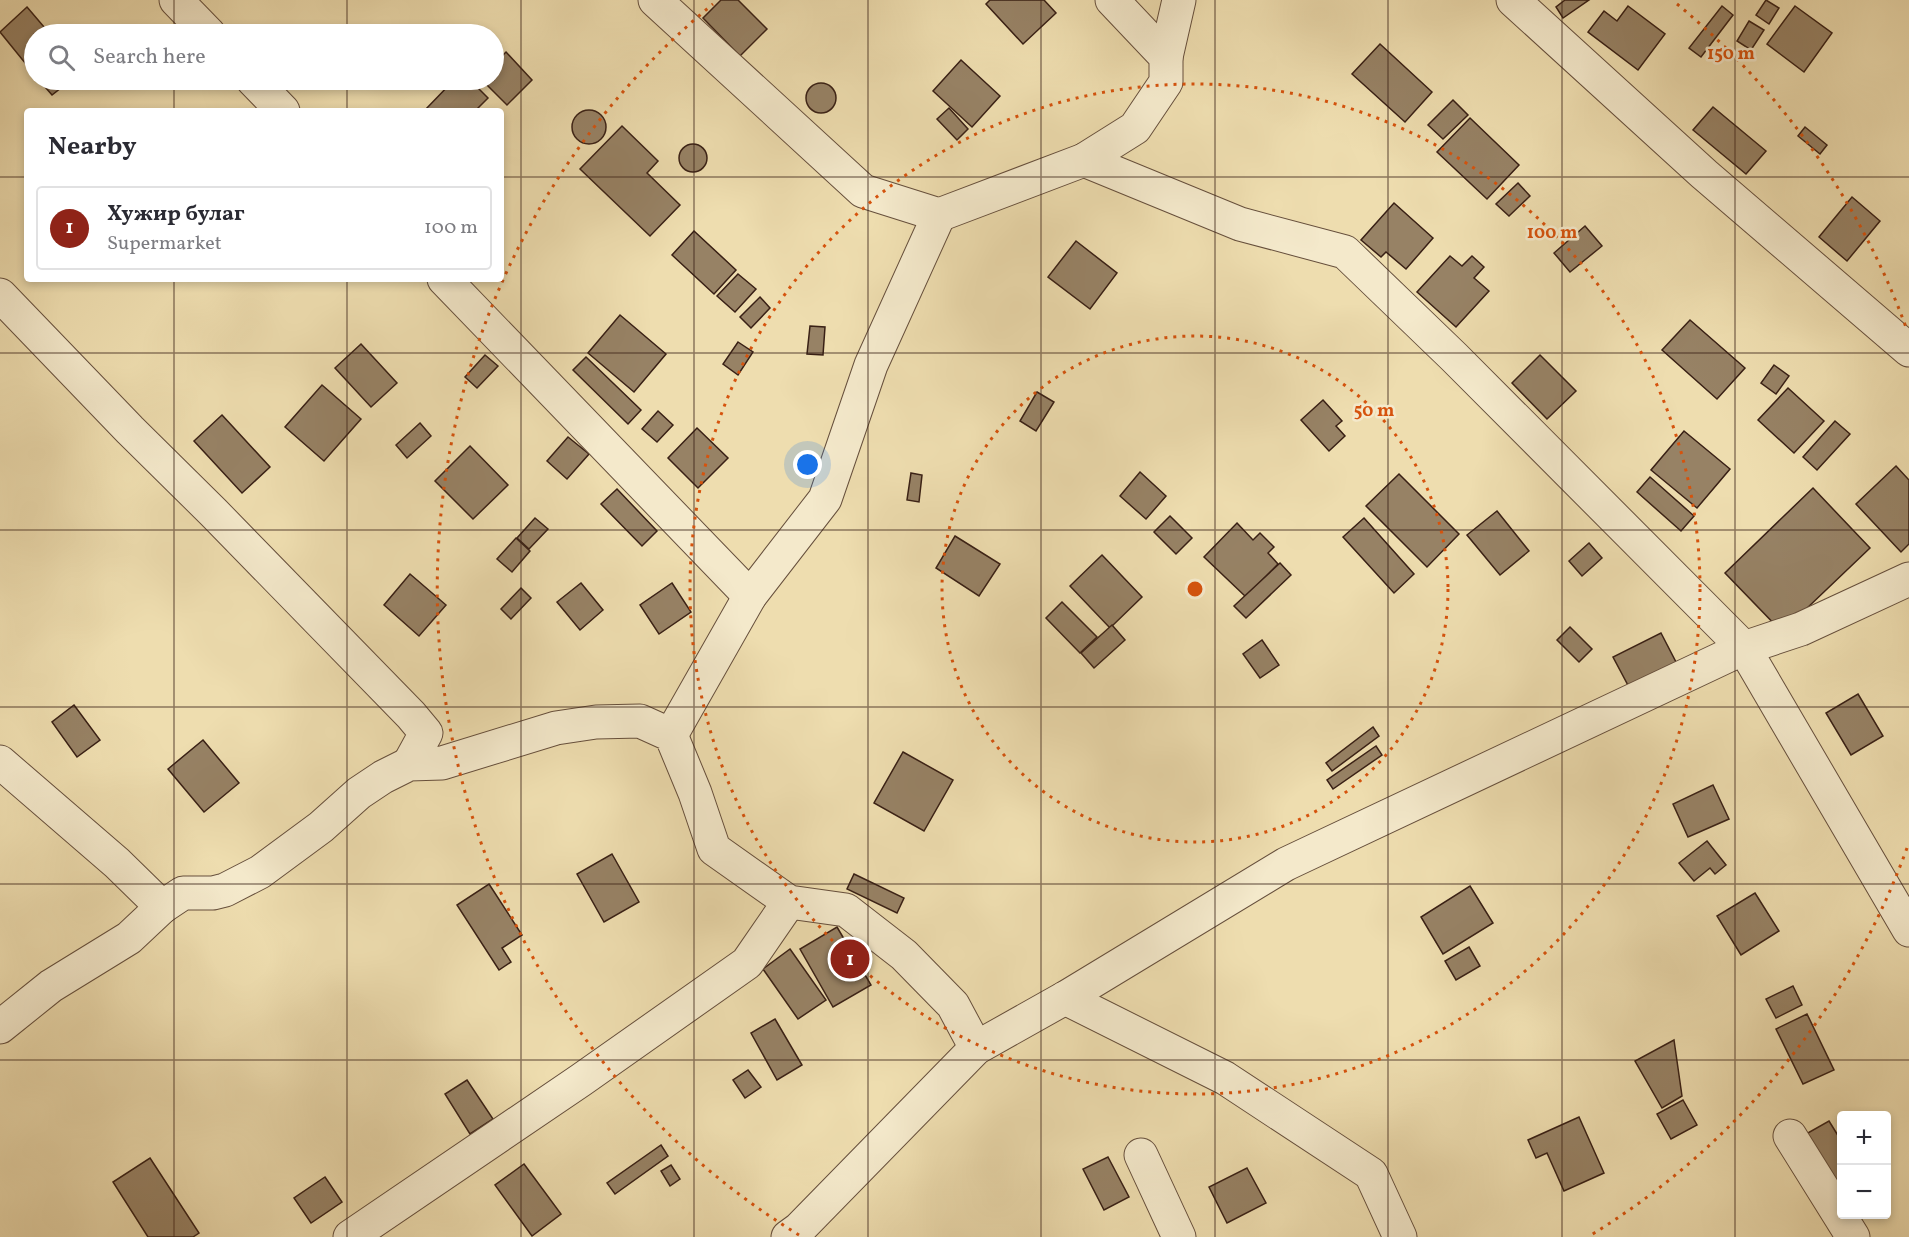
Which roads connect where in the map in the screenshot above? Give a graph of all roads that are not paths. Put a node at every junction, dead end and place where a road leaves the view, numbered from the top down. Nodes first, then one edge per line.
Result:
1 (176, 0) edge
2 (656, 0) edge
3 (1112, 0) edge
4 (1179, 0) edge
5 (1513, 0) edge
6 (199, 24) edge
7 (1166, 57) junction
8 (263, 90) edge
9 (280, 108) edge
10 (1084, 160) junction
11 (939, 215) junction
12 (447, 282) edge
13 (0, 295) edge
14 (1909, 350) edge
15 (1909, 579) edge
16 (750, 596) junction
17 (1744, 648) junction
18 (671, 735) junction
19 (0, 762) edge
20 (409, 764) junction
21 (789, 902) junction
22 (162, 907) junction
23 (1909, 930) edge
24 (1065, 998) junction
25 (0, 1027) edge
26 (976, 1048) junction
27 (1790, 1136) dead end
28 (1141, 1155) dead end
29 (350, 1237) edge
30 (789, 1237) edge
31 (1179, 1237) edge
32 (1400, 1237) edge
33 (1852, 1237) edge

1 - 6 street
2 - 11 street
3 - 7 street
4 - 7 street
5 - 14 street
7 - 10 street
8 - 9 street
10 - 11 street
10 - 17 street
11 - 16 street
12 - 16 street
13 - 20 street
15 - 17 street
16 - 18 street
17 - 23 street
17 - 24 street
18 - 20 street
18 - 21 street
19 - 22 street
20 - 22 street
21 - 26 street
21 - 29 street
22 - 25 street
24 - 26 street
24 - 32 street
26 - 30 street
27 - 33 street
28 - 31 street

